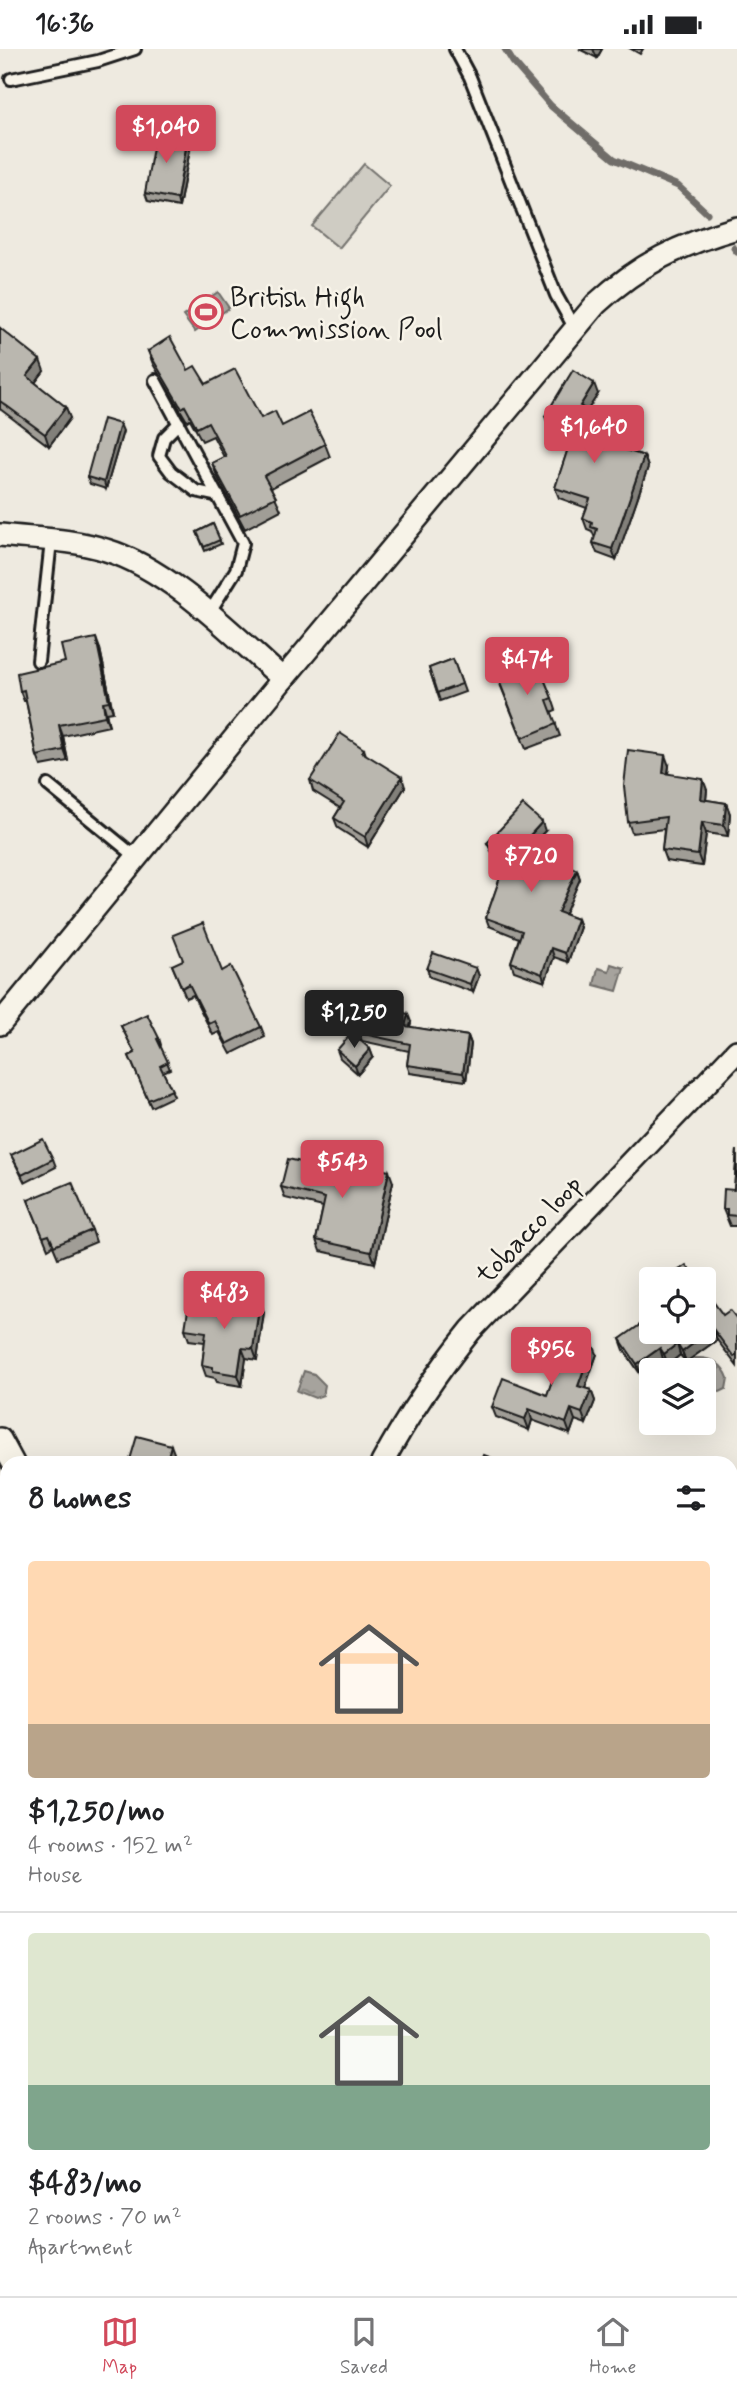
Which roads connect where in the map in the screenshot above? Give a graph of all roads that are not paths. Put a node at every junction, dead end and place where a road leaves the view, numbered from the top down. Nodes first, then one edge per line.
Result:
1 (135, 49) edge
2 (456, 49) edge
3 (11, 79) dead end
4 (737, 228) edge
5 (575, 329) junction
6 (155, 380) edge
7 (179, 423) junction
8 (219, 495) junction
9 (0, 535) edge
10 (51, 541) junction
11 (209, 613) junction
12 (38, 661) dead end
13 (283, 679) junction
14 (48, 785) dead end
15 (136, 857) junction
16 (2, 1019) edge
17 (737, 1051) edge
18 (0, 1439) edge
19 (9, 1456) edge
20 (386, 1456) edge

1 - 3 lane
2 - 5 lane
4 - 5 street
5 - 13 street
6 - 7 lane
7 - 8 lane
7 - 8 lane
8 - 11 lane
9 - 10 street
10 - 11 street
10 - 12 lane
11 - 13 street
13 - 15 street
14 - 15 lane
15 - 16 street
17 - 20 street, tobacco loop
18 - 19 street

